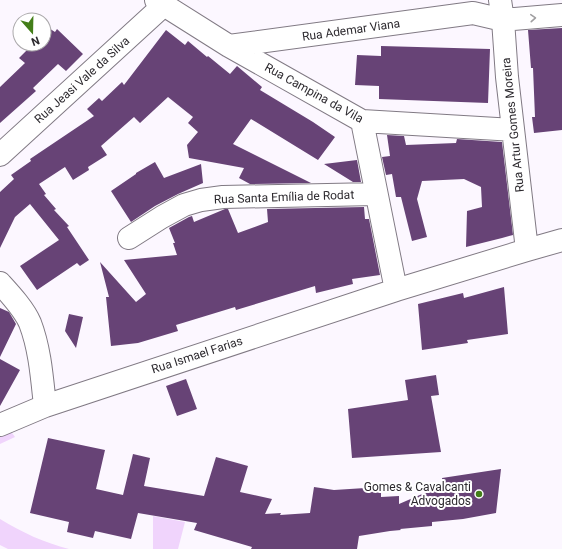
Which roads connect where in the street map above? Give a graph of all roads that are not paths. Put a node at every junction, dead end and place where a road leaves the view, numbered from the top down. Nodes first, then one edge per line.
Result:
1 (495, 0) edge
2 (160, 3) edge
3 (502, 10) edge
4 (473, 13) junction
5 (562, 15) edge
6 (229, 46) junction
7 (362, 122) junction
8 (513, 130) junction
9 (0, 155) edge
10 (376, 194) junction
11 (129, 238) dead end
12 (562, 240) edge
13 (527, 250) junction
14 (0, 282) edge
15 (396, 290) junction
16 (44, 406) junction
17 (0, 424) edge

1 - 4 street, Rua Ademar Viana
2 - 6 street, Rua Campina da Vila
2 - 9 street, Rua Jeasi Vale da Silva
3 - 4 street, Rua Ademar Viana
3 -> 5 street, Rua Ademar Viana
3 - 8 street, Rua Artur Gomes Moreira
4 - 6 street, Rua Ademar Viana
6 - 7 street, Rua Campina da Vila
7 - 8 street, Rua Campina da Vila
7 - 10 street
8 - 13 street, Rua Artur Gomes Moreira
10 - 11 street, Rua Santa Emília de Rodat
10 - 15 street
12 - 13 street, Rua Ismael Farias
13 - 15 street, Rua Ismael Farias
14 - 16 street
15 - 16 street, Rua Ismael Farias
16 - 17 street, Rua Ismael Farias

